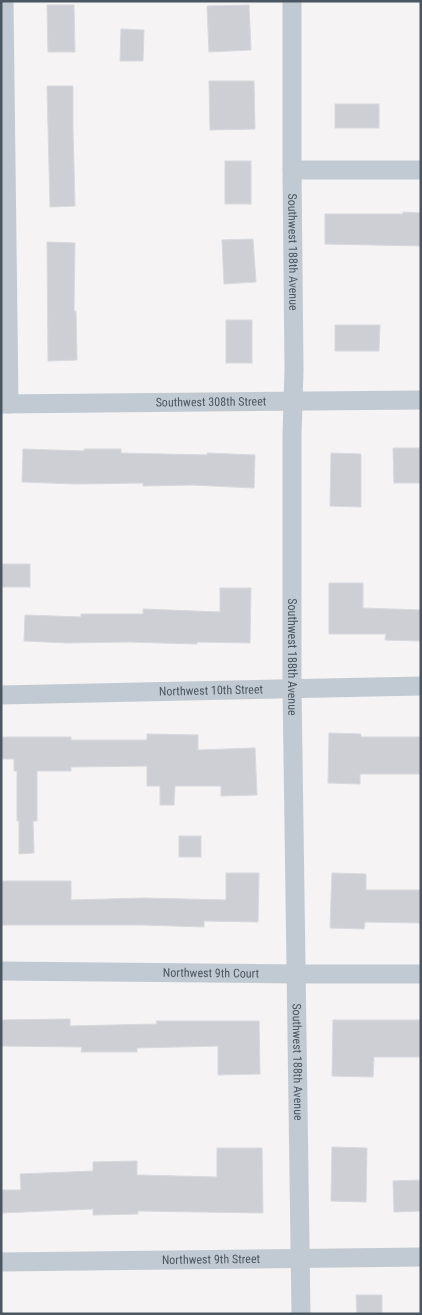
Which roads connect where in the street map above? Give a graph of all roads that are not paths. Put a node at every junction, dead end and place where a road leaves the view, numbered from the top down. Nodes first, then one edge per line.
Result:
1 (4, 1) edge
2 (292, 1) edge
3 (292, 170) junction
4 (421, 170) edge
5 (421, 400) edge
6 (293, 402) junction
7 (5, 404) edge
8 (421, 686) edge
9 (292, 687) junction
10 (1, 695) edge
11 (1, 971) edge
12 (295, 974) junction
13 (421, 974) edge
14 (421, 1257) edge
15 (300, 1258) junction
16 (1, 1262) edge
17 (301, 1314) edge

1 - 7 street
2 - 3 street, Southwest 188th Avenue
3 - 4 street
3 - 6 street, Southwest 188th Avenue
5 - 6 street, Southwest 308th Street
6 - 7 street, Southwest 308th Street
6 - 9 street, Southwest 188th Avenue
8 - 9 street, Northwest 10th Street
9 - 10 street, Northwest 10th Street
9 - 12 street, Southwest 188th Avenue
11 - 12 street, Northwest 9th Court
12 - 13 street, Northwest 9th Court
12 - 15 street, Southwest 188th Avenue
14 - 15 street, Northwest 9th Street
15 - 16 street, Northwest 9th Street
15 - 17 street, Southwest 188th Avenue

